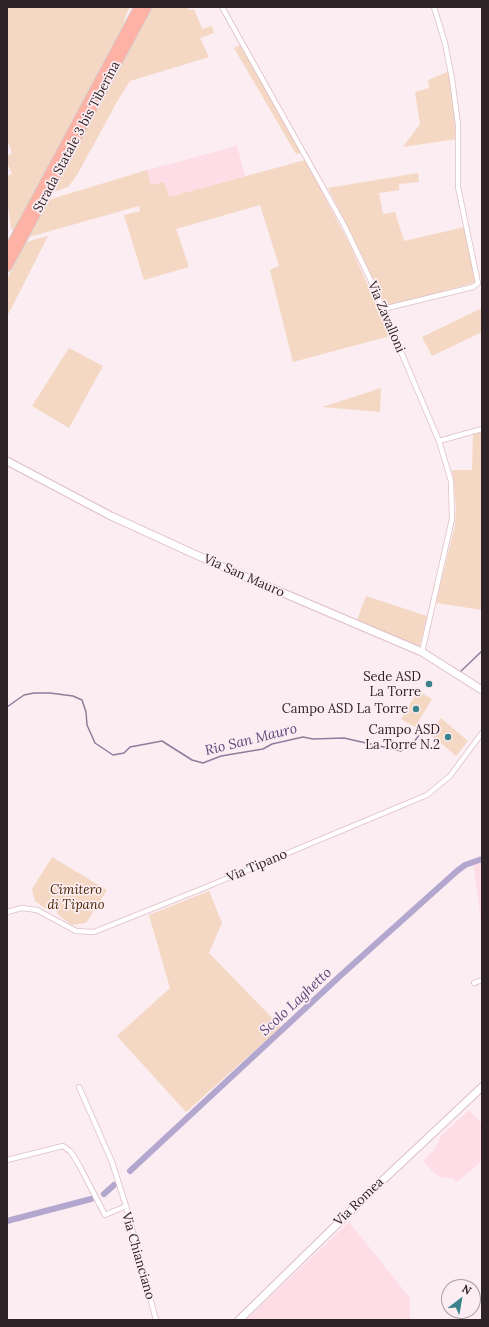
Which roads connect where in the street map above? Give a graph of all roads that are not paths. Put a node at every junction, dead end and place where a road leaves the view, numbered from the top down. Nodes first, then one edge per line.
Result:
1 (139, 7) edge
2 (147, 7) edge
3 (222, 7) edge
4 (434, 7) edge
5 (51, 178) junction
6 (7, 253) edge
7 (7, 267) edge
8 (383, 309) junction
9 (482, 430) edge
10 (439, 441) junction
11 (7, 461) edge
12 (422, 652) junction
13 (482, 690) edge
14 (482, 733) edge
15 (7, 912) edge
16 (482, 980) edge
17 (474, 983) dead end
18 (79, 1087) dead end
19 (482, 1087) edge
20 (7, 1160) edge
21 (126, 1206) junction
22 (156, 1320) edge
23 (239, 1320) edge

1 - 5 highway, Strada Statale 3 bis Tiberina
2 - 5 highway, Strada Statale 3 bis Tiberina
3 - 8 street, Via Zavalloni
4 - 8 street
5 - 6 highway, Strada Statale 3 bis Tiberina
5 - 7 highway, Strada Statale 3 bis Tiberina
8 - 10 street, Via Zavalloni
9 - 10 street
10 - 12 street, Via Zavalloni
11 - 12 main road, Via San Mauro
12 - 13 main road, Via San Mauro
14 - 15 street, Via Tipano
16 - 17 street
18 - 21 street
19 - 23 main road, Via Romea
20 - 21 street, Via Chianciano
21 - 22 street, Via Chianciano

